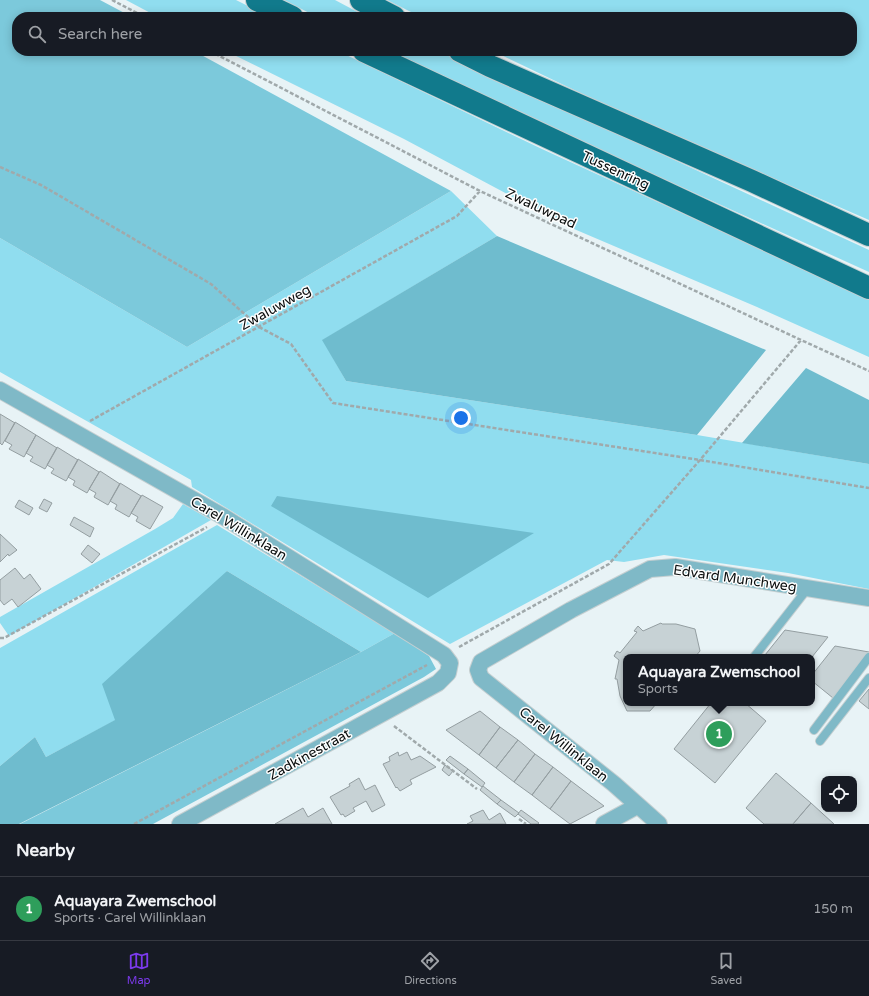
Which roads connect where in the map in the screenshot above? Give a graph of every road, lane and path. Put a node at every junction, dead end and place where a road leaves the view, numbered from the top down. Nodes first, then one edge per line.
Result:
1 (112, 0) edge
2 (257, 0) edge
3 (361, 0) edge
4 (135, 12) edge
5 (282, 12) edge
6 (384, 12) edge
7 (220, 56) edge
8 (375, 56) edge
9 (470, 56) edge
10 (0, 167) edge
11 (480, 191) junction
12 (869, 235) edge
13 (869, 288) edge
14 (259, 327) junction
15 (800, 340) junction
16 (869, 371) edge
17 (0, 390) edge
18 (72, 431) junction
19 (700, 460) junction
20 (869, 488) edge
21 (224, 517) junction
22 (808, 588) junction
23 (869, 598) edge
24 (0, 638) edge
25 (756, 654) edge
26 (444, 656) junction
27 (869, 657) edge
28 (481, 662) joint
29 (869, 678) edge
30 (380, 715) junction
31 (814, 730) dead end
32 (820, 741) dead end
33 (477, 789) dead end
34 (637, 806) junction
35 (520, 819) dead end
36 (134, 824) edge
37 (180, 824) edge
38 (526, 824) edge
39 (604, 824) edge
40 (659, 824) edge

1 - 4 path
2 - 5 highway
3 - 6 highway
7 - 11 path, Zwaluwpad
8 - 13 highway, Tussenring
9 - 12 highway
10 - 14 path
11 - 14 path, Zwaluwweg
11 - 15 path, Zwaluwpad
14 - 18 path, Zwaluwweg
14 - 19 path
15 - 16 path, Zwaluwpad
15 - 19 path
17 - 18 street, Carel Willinklaan
18 - 21 street, Carel Willinklaan
19 - 20 path
19 - 26 path
21 - 24 path
21 - 26 street, Carel Willinklaan
22 - 23 street, Edvard Munchweg
22 - 25 lane
22 - 28 street, Edvard Munchweg
26 - 30 street, Zadkinestraat
26 - 36 path
27 - 31 lane
28 - 34 street, Carel Willinklaan
29 - 32 lane
30 - 33 path
30 - 37 street, Zadkinestraat
34 - 39 street
34 - 40 street, Carel Willinklaan
35 - 38 path

